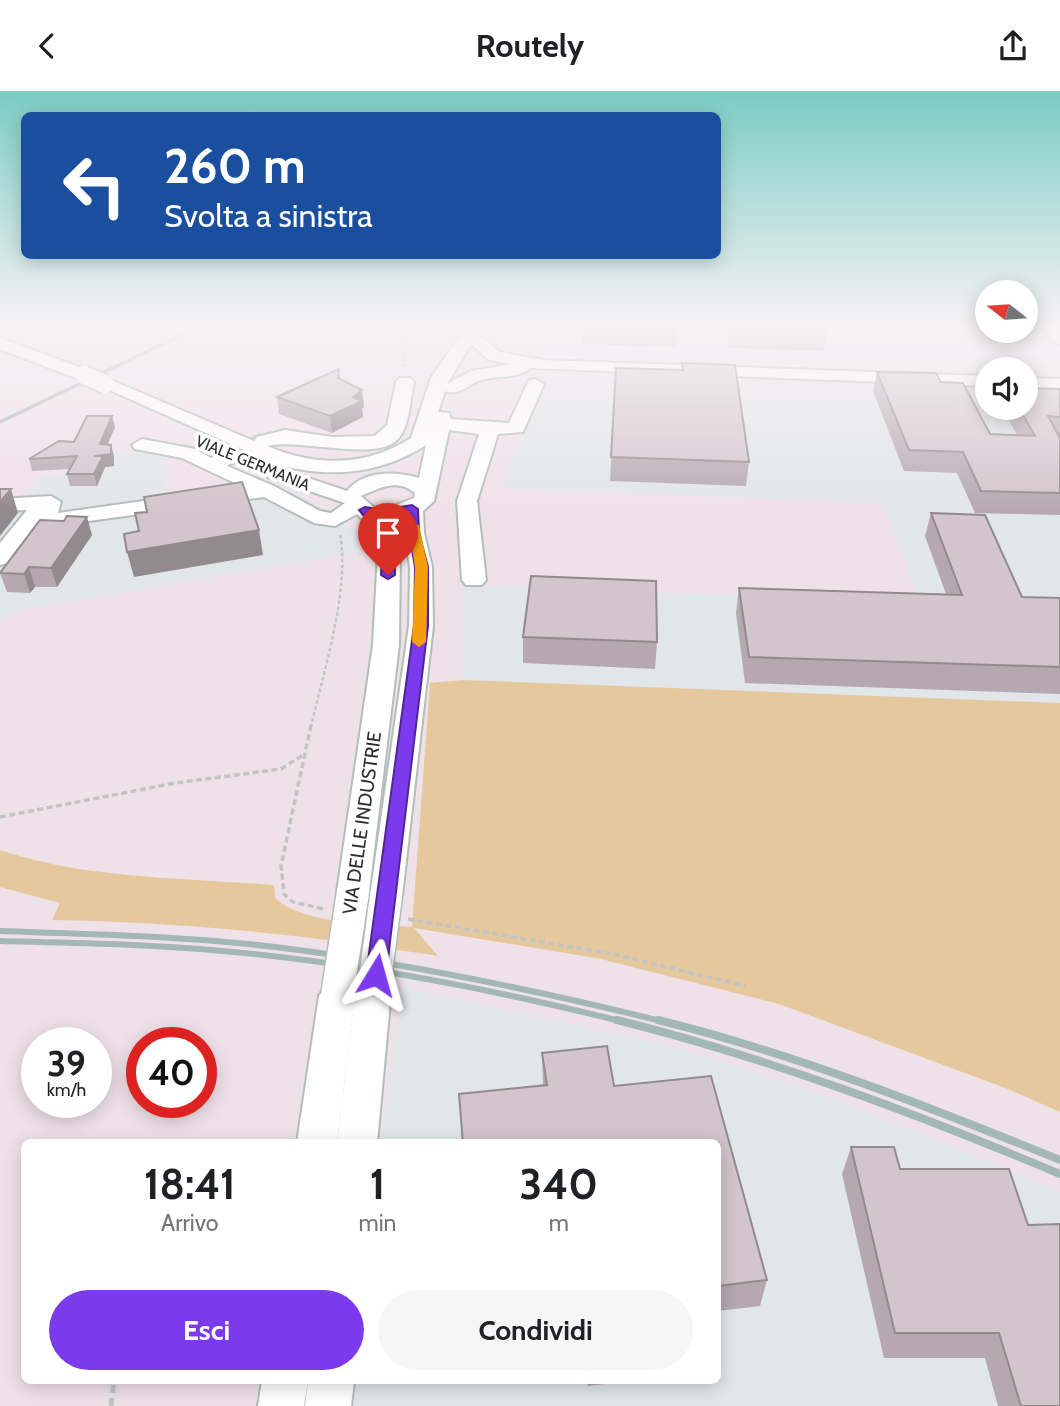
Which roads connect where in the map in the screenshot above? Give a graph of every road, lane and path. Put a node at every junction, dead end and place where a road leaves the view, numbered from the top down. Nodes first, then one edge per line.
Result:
1 (100, 389) edge
2 (103, 389) edge
3 (403, 389) edge
4 (437, 389) edge
5 (451, 389) edge
6 (533, 389) edge
7 (490, 429) junction
8 (428, 431) junction
9 (264, 441) tunnel mouth
10 (142, 445) dead end
11 (285, 461) junction
12 (384, 480) junction
13 (267, 490) junction
14 (419, 500) junction
15 (0, 505) edge
16 (358, 505) junction
17 (47, 514) junction
18 (335, 520) junction
19 (0, 558) edge
20 (474, 580) dead end
21 (305, 753) junction
22 (0, 817) edge
23 (341, 900) junction
24 (392, 907) junction
25 (746, 986) dead end
26 (318, 1139) edge
27 (357, 1139) edge
28 (114, 1384) edge
29 (285, 1384) edge
30 (331, 1384) edge
31 (111, 1406) edge
32 (281, 1406) edge
33 (328, 1406) edge

1 - 16 street, VIALE GERMANIA
2 - 11 street, VIALE GERMANIA
3 - 9 street
4 - 8 street
5 - 8 street
6 - 7 street
7 - 8 street
7 - 20 street
8 - 11 street, VIALE GERMANIA
8 - 12 street
8 - 14 street
10 - 13 street
11 - 12 street
12 - 14 street
12 - 16 street
13 - 17 street
13 - 18 street
14 - 16 street, VIALE GERMANIA
14 - 24 street
15 - 17 street
16 - 18 street
16 - 23 street, VIA DELLE INDUSTRIE
17 - 19 street
18 - 21 path
21 - 22 path
21 - 23 path
23 - 26 street, VIA DELLE INDUSTRIE, bridge
24 - 25 path
24 - 27 street, bridge
28 - 31 path
29 - 32 street
30 - 33 street

